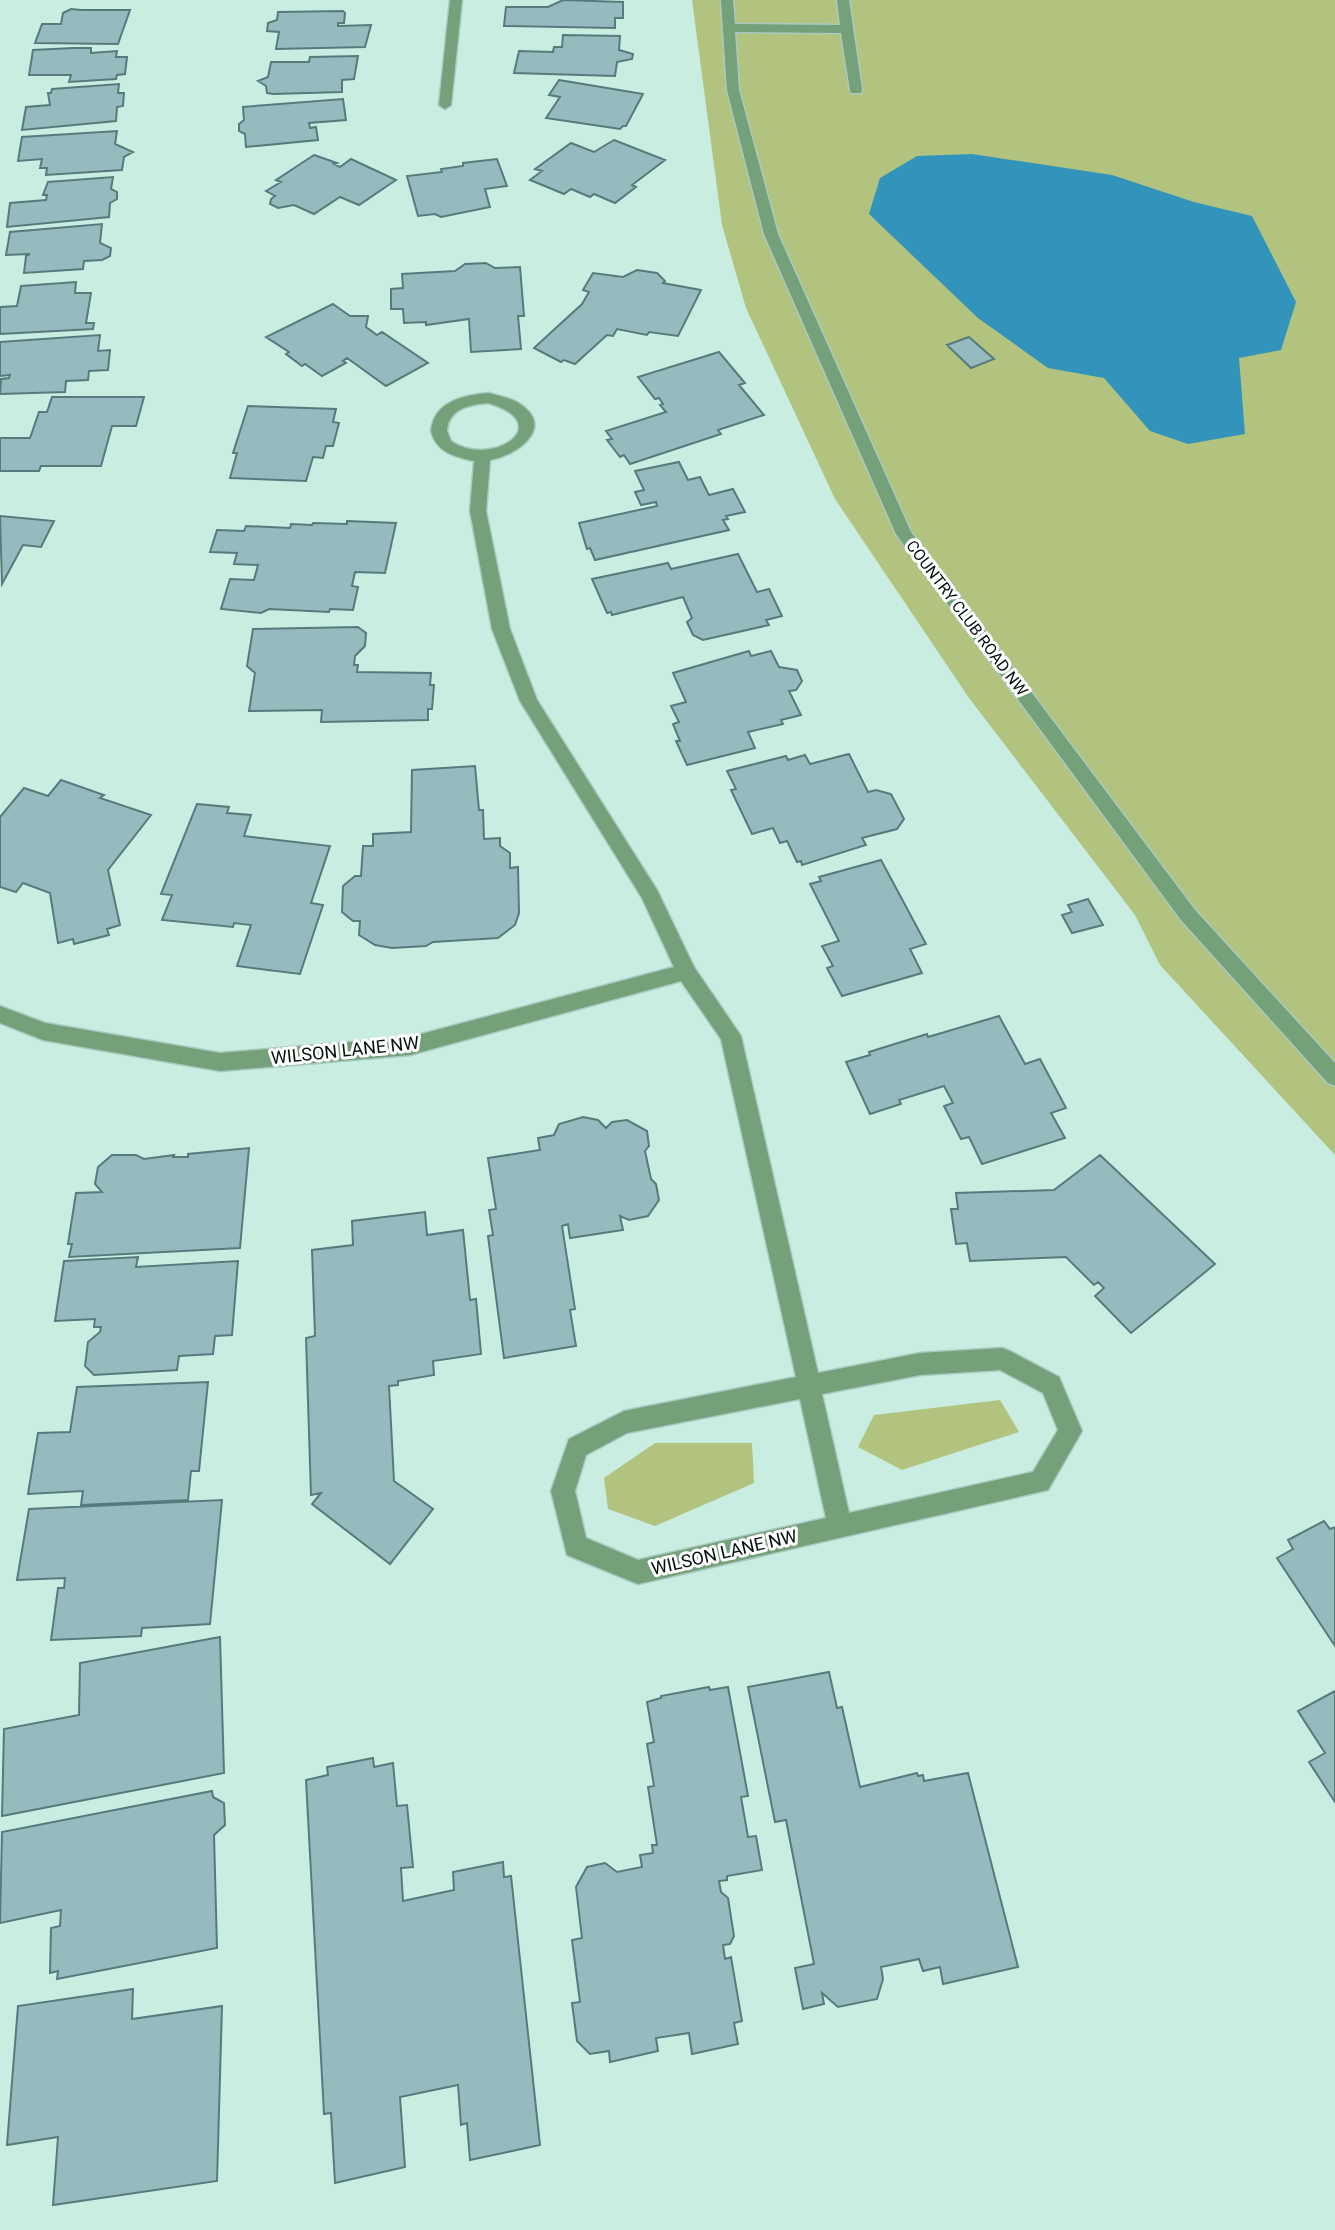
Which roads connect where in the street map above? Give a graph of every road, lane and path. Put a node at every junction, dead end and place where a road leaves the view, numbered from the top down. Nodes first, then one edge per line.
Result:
1 (456, 0) edge
2 (727, 0) edge
3 (844, 0) edge
4 (729, 28) junction
5 (847, 29) junction
6 (856, 90) dead end
7 (445, 105) dead end
8 (482, 456) junction
9 (686, 972) junction
10 (0, 1014) edge
11 (1335, 1077) edge
12 (807, 1385) junction
13 (840, 1525) junction

1 - 7 street
2 - 4 street, COUNTRY CLUB ROAD NW
3 - 5 street
4 - 5 street
4 - 11 street, COUNTRY CLUB ROAD NW
5 - 6 street
8 - 8 street
8 - 9 street
9 - 10 street, WILSON LANE NW
9 - 12 street
12 - 13 street
12 - 13 street, WILSON LANE NW
12 - 13 street, WILSON LANE NW

